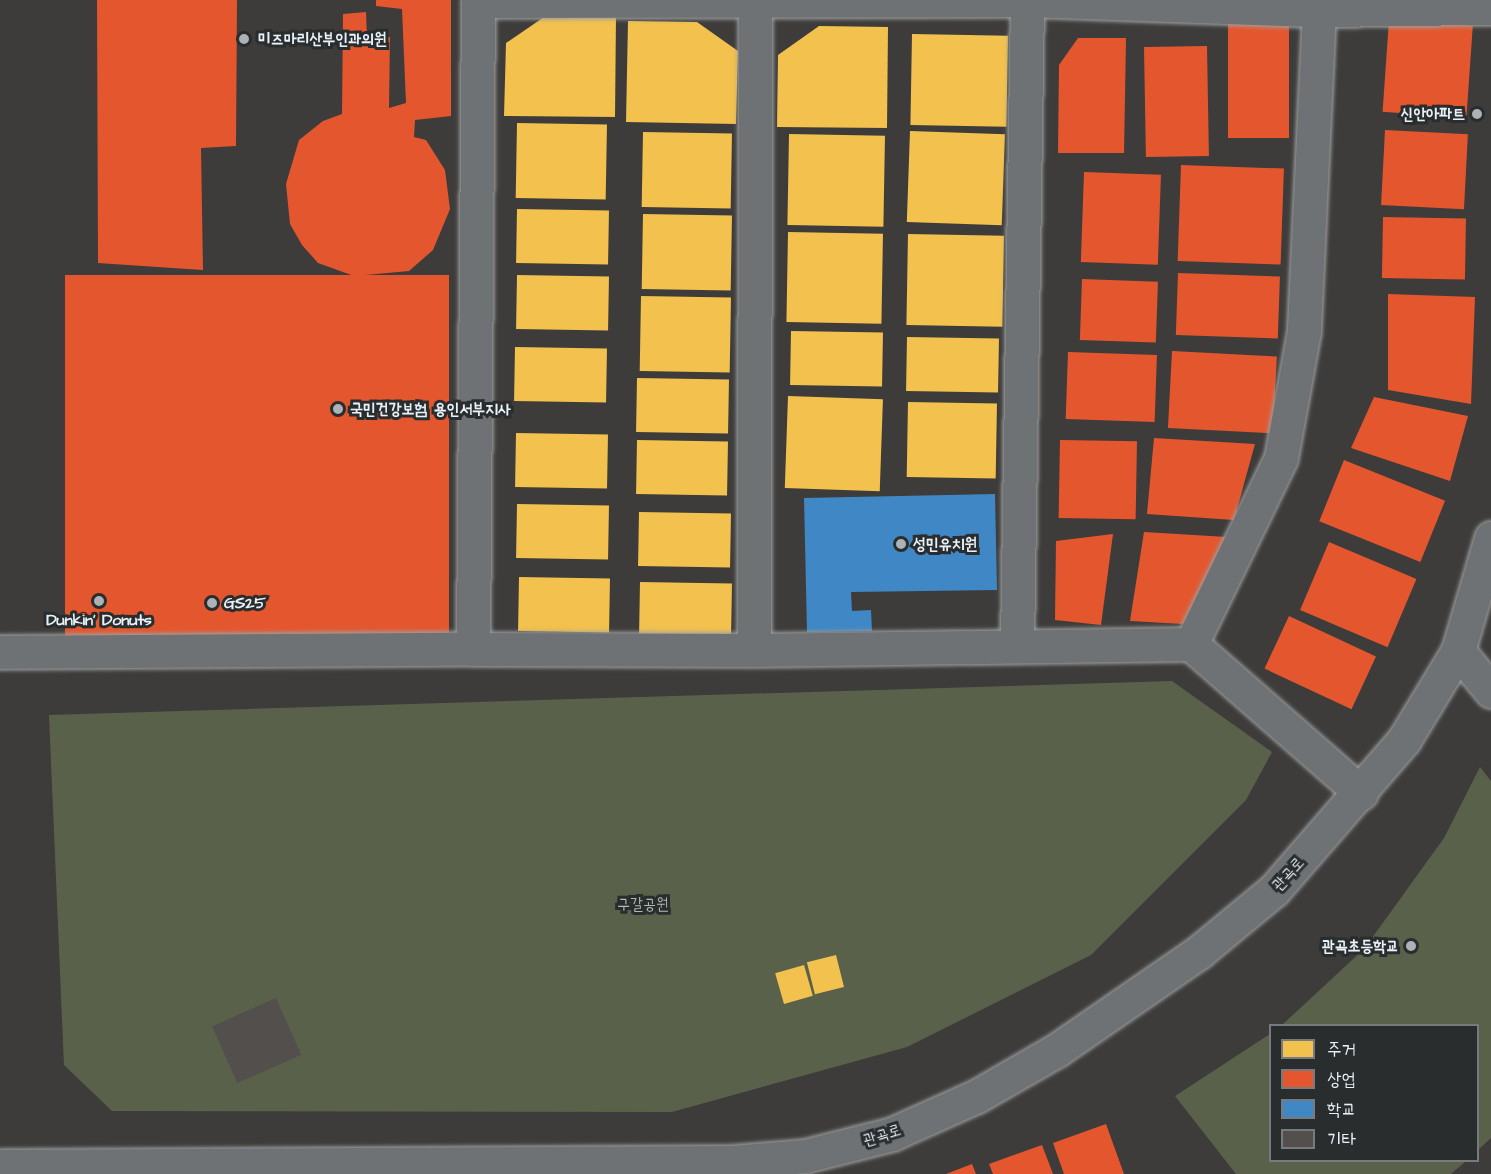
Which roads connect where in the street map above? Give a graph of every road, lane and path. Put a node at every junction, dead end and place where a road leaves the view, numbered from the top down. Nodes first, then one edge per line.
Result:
1 (1027, 0) edge
2 (478, 1) edge
3 (755, 1) edge
4 (1491, 8) edge
5 (1319, 10) junction
6 (1491, 538) edge
7 (1191, 644) junction
8 (1017, 645) junction
9 (473, 649) junction
10 (754, 650) junction
11 (1458, 651) junction
12 (0, 652) edge
13 (1491, 691) edge
14 (1361, 793) junction
15 (0, 1166) edge
16 (732, 1168) edge

1 - 3 street
1 - 5 street
1 - 8 street
2 - 3 street
2 - 9 street
3 - 10 street
4 - 5 street
5 - 7 street
6 - 11 street, 관곡로
7 - 8 street
7 - 14 street
8 - 10 street
9 - 10 street
9 - 12 street
11 - 13 street
11 - 14 street, 관곡로
14 - 16 street, 관곡로
15 - 16 street, 관곡로

